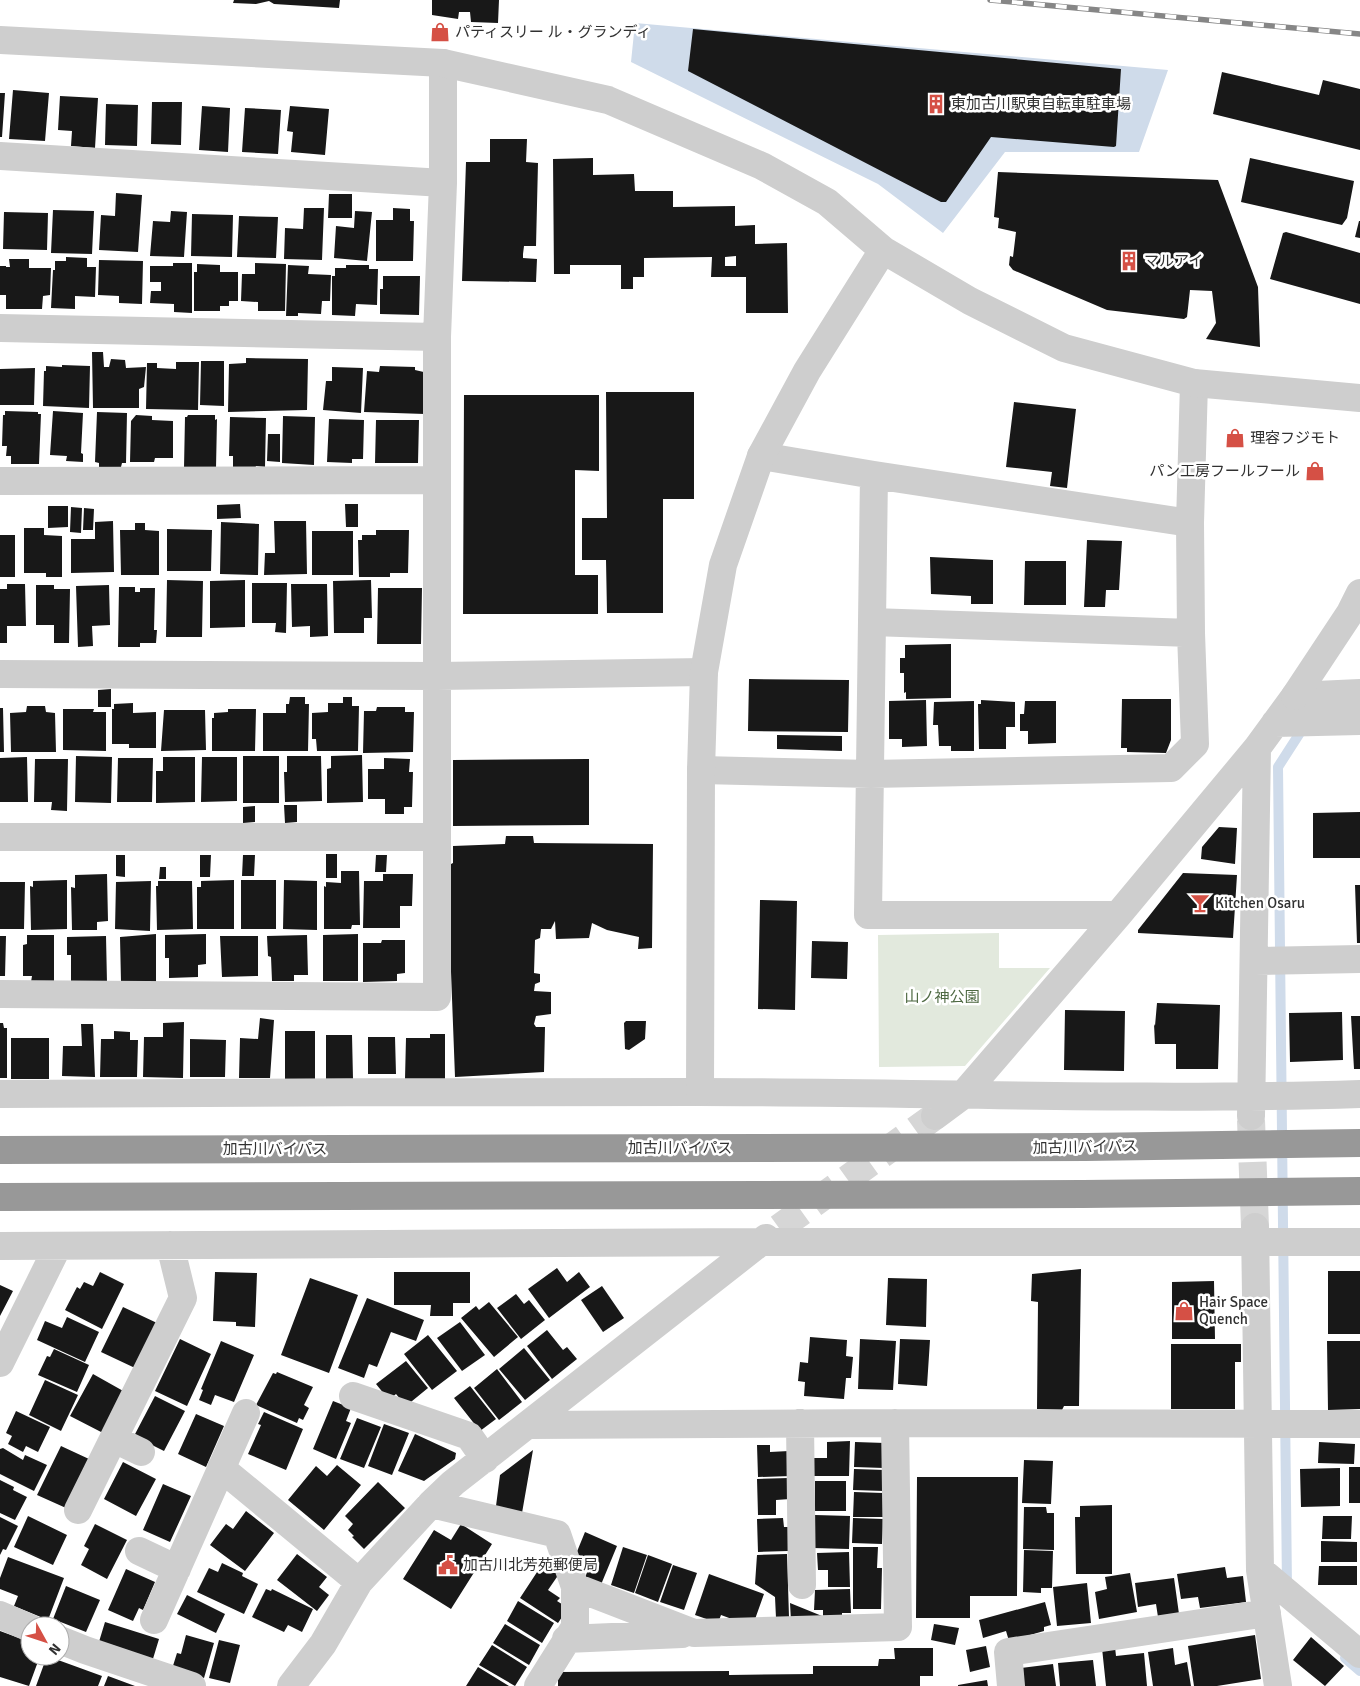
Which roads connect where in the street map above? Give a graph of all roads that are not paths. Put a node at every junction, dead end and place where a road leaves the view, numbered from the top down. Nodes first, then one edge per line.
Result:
1 (0, 40) edge
2 (443, 63) junction
3 (0, 156) edge
4 (443, 183) junction
5 (883, 250) junction
6 (0, 328) edge
7 (437, 337) junction
8 (1194, 383) junction
9 (1360, 398) edge
10 (761, 456) junction
11 (874, 476) junction
12 (436, 480) junction
13 (0, 481) edge
14 (1190, 523) junction
15 (1360, 593) edge
16 (872, 622) junction
17 (1191, 633) junction
18 (704, 672) junction
19 (0, 674) edge
20 (437, 676) junction
21 (1360, 693) edge
22 (1295, 696) junction
23 (1360, 721) edge
24 (1275, 723) junction
25 (1257, 748) junction
26 (700, 770) junction
27 (870, 774) junction
28 (0, 837) edge
29 (436, 837) junction
30 (1118, 915) junction
31 (1360, 959) edge
32 (1254, 961) junction
33 (0, 994) edge
34 (700, 1092) junction
35 (0, 1094) edge
36 (1360, 1094) edge
37 (962, 1096) junction
38 (1251, 1107) junction
39 (935, 1116) tunnel mouth
40 (1360, 1143) edge
41 (0, 1150) edge
42 (1360, 1191) edge
43 (0, 1197) edge
44 (770, 1235) junction
45 (1255, 1236) junction
46 (1360, 1242) edge
47 (170, 1245) junction
48 (0, 1246) edge
49 (58, 1246) junction
50 (0, 1363) edge
51 (352, 1396) dead end
52 (246, 1414) dead end
53 (800, 1423) junction
54 (895, 1423) junction
55 (1259, 1424) junction
56 (1360, 1424) edge
57 (530, 1425) junction
58 (114, 1439) junction
59 (141, 1452) dead end
60 (485, 1459) junction
61 (221, 1468) junction
62 (431, 1504) junction
63 (78, 1510) dead end
64 (139, 1551) dead end
65 (177, 1569) junction
66 (1260, 1570) junction
67 (359, 1582) junction
68 (802, 1584) dead end
69 (575, 1588) junction
70 (1267, 1613) junction
71 (0, 1615) edge
72 (154, 1620) dead end
73 (20, 1624) edge
74 (694, 1633) junction
75 (566, 1639) junction
76 (70, 1644) edge
77 (1360, 1654) edge
78 (192, 1686) edge
79 (292, 1686) edge
80 (538, 1686) edge
81 (1012, 1686) edge
82 (1278, 1686) edge

1 - 2 street
2 - 4 street
2 - 5 street
3 - 4 street
4 - 7 street
5 - 8 street
5 - 10 street
6 - 7 street
7 - 12 street
8 - 9 street
8 - 14 street
10 - 11 street
10 - 18 street
11 - 14 street
11 - 16 street
12 - 13 street
12 - 20 street
14 - 17 street
15 - 22 street
16 - 17 street
16 - 27 street
17 - 27 street
18 - 20 street
18 - 26 street
19 - 20 street
20 - 29 street
21 - 22 street
22 - 24 street
23 - 24 street
24 - 25 street
25 - 30 street
25 - 32 street
26 - 27 street
26 - 34 street
27 - 30 street
28 - 29 street
29 - 33 street
30 - 37 street
31 - 32 street
32 - 38 street
34 - 35 street
34 - 37 street
36 - 38 street
37 - 38 street
37 - 39 street
40 - 41 highway, 加古川バイパス
42 - 43 highway
44 - 45 street
44 - 47 street
44 - 57 street
45 - 46 street
45 - 55 street
47 - 49 street
47 - 58 street
48 - 49 street
49 - 50 street
51 - 60 street
52 - 61 street
53 - 54 street
53 - 57 street
53 - 68 street
54 - 55 street
54 - 74 street
55 - 56 street
55 - 66 street
57 - 60 street
58 - 59 street
58 - 63 street
60 - 62 street
61 - 65 street
61 - 67 street
62 - 67 street
62 - 69 street
64 - 65 street
65 - 72 street
66 - 70 street
66 - 77 street
67 - 79 street
69 - 74 street
69 - 75 street
70 - 81 street
70 - 82 street
71 - 73 street
74 - 75 street
75 - 80 street
76 - 78 street

